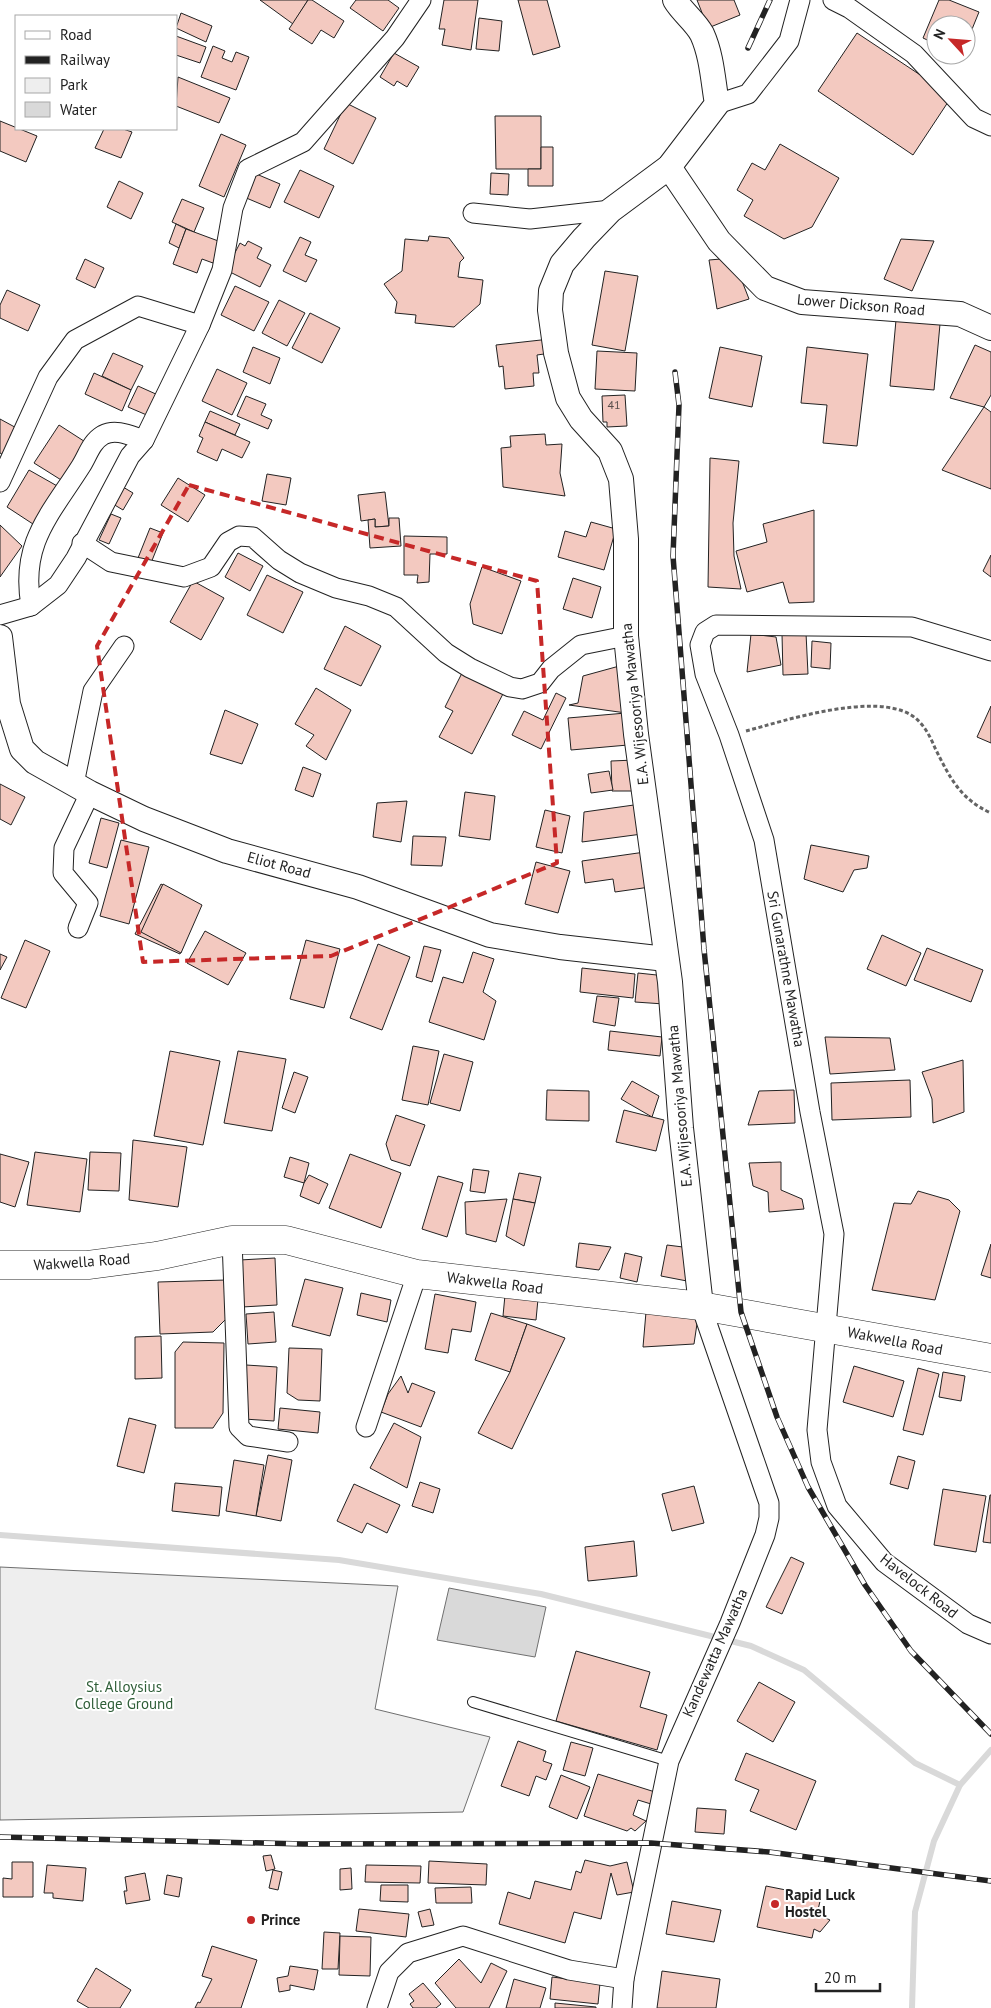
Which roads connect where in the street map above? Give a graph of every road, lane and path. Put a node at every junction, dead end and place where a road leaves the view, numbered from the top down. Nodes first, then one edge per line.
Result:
1 (421, 0) edge
2 (675, 0) edge
3 (800, 0) edge
4 (833, 0) edge
5 (717, 104) junction
6 (991, 126) edge
7 (668, 167) junction
8 (611, 210) junction
9 (473, 213) dead end
10 (200, 325) junction
11 (991, 328) edge
12 (144, 440) junction
13 (0, 482) edge
14 (82, 544) junction
15 (31, 606) junction
16 (0, 615) edge
17 (626, 636) junction
18 (0, 637) edge
19 (124, 646) dead end
20 (991, 652) edge
21 (729, 735) junction
22 (82, 788) junction
23 (991, 813) edge
24 (78, 928) dead end
25 (666, 958) junction
26 (232, 1240) junction
27 (0, 1264) edge
28 (417, 1274) junction
29 (701, 1306) junction
30 (827, 1328) junction
31 (991, 1358) edge
32 (366, 1427) dead end
33 (288, 1442) dead end
34 (991, 1634) edge
35 (473, 1702) dead end
36 (668, 1761) junction
37 (624, 1979) junction
38 (377, 2008) edge
39 (622, 2008) edge

1 - 10 street
2 - 5 street
3 - 5 street
4 - 6 street
5 - 7 street, E.A. Wijesooriya Mawatha
7 - 8 street, E.A. Wijesooriya Mawatha
7 - 11 street, Lower Dickson Road
8 - 9 street
8 - 17 street, E.A. Wijesooriya Mawatha
10 - 12 street
10 - 13 street
12 - 14 street
12 - 15 street
14 - 15 street
14 - 17 street
15 - 16 street
17 - 25 street, E.A. Wijesooriya Mawatha
18 - 22 street, Eliot Road
19 - 22 street
20 - 21 street, Sri Gunarathne Mawatha
21 - 23 path
21 - 30 street, Sri Gunarathne Mawatha
22 - 24 street
22 - 25 street, Eliot Road
25 - 29 street, E.A. Wijesooriya Mawatha
26 - 27 main road, Wakwella Road
26 - 28 main road, Wakwella Road
26 - 33 street
28 - 29 main road, Wakwella Road
28 - 32 street
29 - 30 main road, Wakwella Road
29 - 36 street, Kandewatta Mawatha
30 - 31 main road, Wakwella Road
30 - 34 street, Havelock Road
35 - 36 lane
36 - 37 street, Kandewatta Mawatha
37 - 38 street
37 - 39 street, Kandewatta Mawatha

